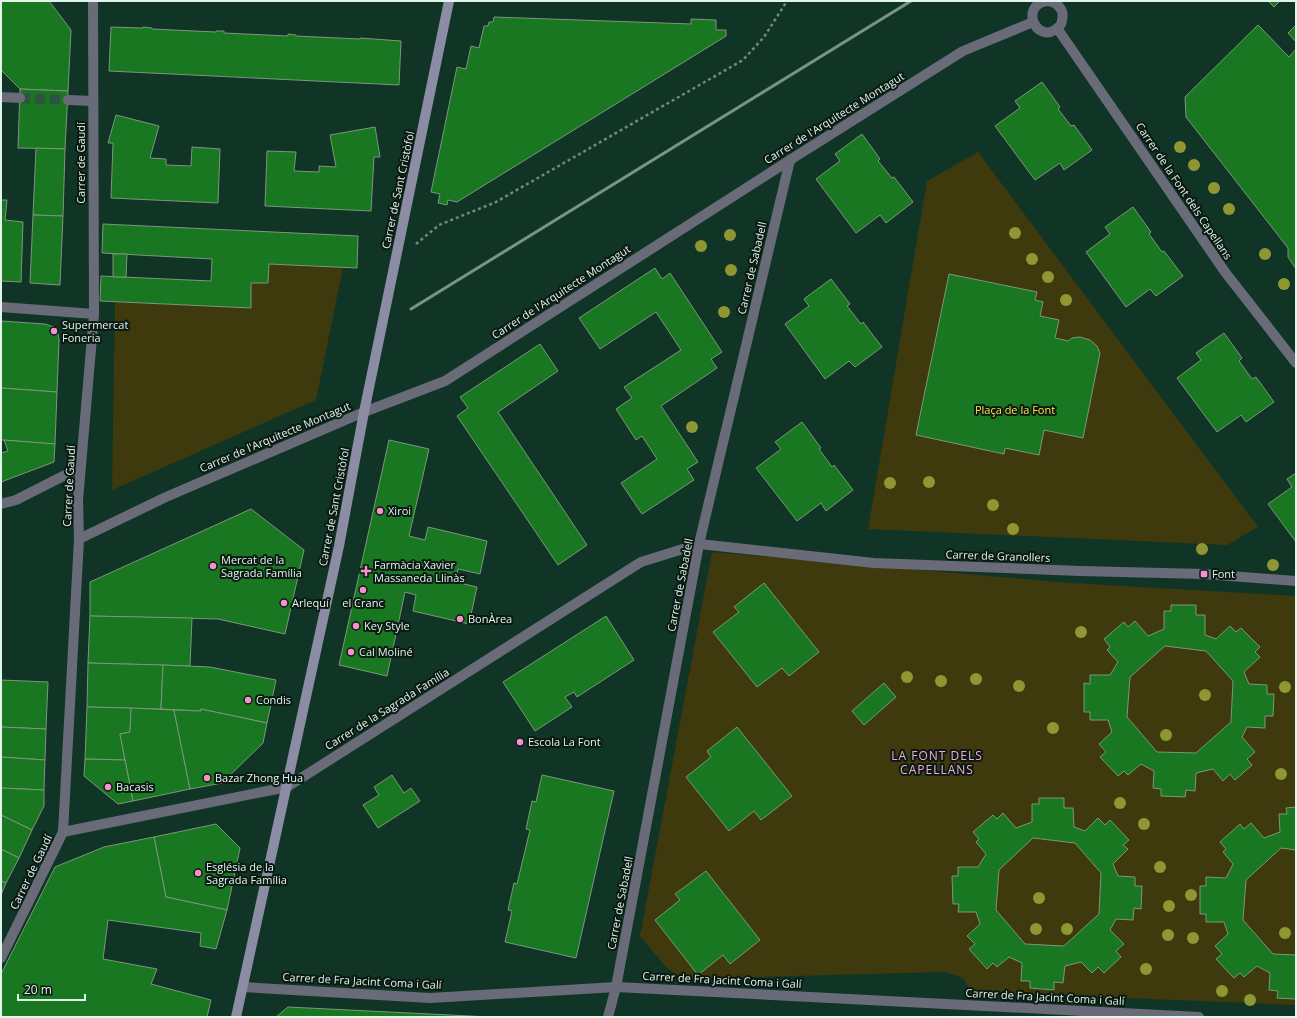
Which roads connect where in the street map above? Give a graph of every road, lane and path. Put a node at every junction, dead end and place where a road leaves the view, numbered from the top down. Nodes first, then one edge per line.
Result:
1 (93, 1) edge
2 (449, 1) edge
3 (786, 1) edge
4 (1046, 1) edge
5 (1060, 3) edge
6 (1033, 22) junction
7 (1058, 28) junction
8 (1, 97) edge
9 (20, 98) tunnel mouth
10 (68, 100) tunnel mouth
11 (93, 102) junction
12 (790, 160) junction
13 (395, 261) junction
14 (1, 307) edge
15 (94, 314) junction
16 (1296, 363) edge
17 (364, 412) junction
18 (81, 467) junction
19 (1, 504) edge
20 (79, 538) junction
21 (699, 544) junction
22 (1296, 581) edge
23 (287, 787) junction
24 (63, 832) junction
25 (1, 958) edge
26 (243, 987) junction
27 (616, 987) junction
28 (236, 1017) edge
29 (608, 1017) edge
30 (1199, 1017) edge

1 - 11 street, Carrer de Gaudí
2 - 13 street, Carrer de Sant Cristòfol
3 - 13 path
4 - 5 street
4 - 6 street
5 - 7 street
6 - 7 street
6 - 12 street, Carrer de l'Arquitecte Montagut
7 - 16 street, Carrer de la Font dels Capellans
8 - 9 street
10 - 11 street
11 - 15 street, Carrer de Gaudí
12 - 17 street, Carrer de l'Arquitecte Montagut
12 - 21 street, Carrer de Sabadell
13 - 17 street, Carrer de Sant Cristòfol
14 - 15 street
15 - 18 street, Carrer de Gaudí
17 - 20 street, Carrer de l'Arquitecte Montagut
17 - 23 street, Carrer de Sant Cristòfol
18 - 19 street
18 - 20 street, Carrer de Gaudí
20 - 24 street, Carrer de Gaudí
21 - 22 street, Carrer de Granollers
21 - 23 street, Carrer de la Sagrada Família
21 - 27 street, Carrer de Sabadell
23 - 24 street, Carrer de la Sagrada Família
23 - 26 street, Carrer de Sant Cristòfol
24 - 25 street, Carrer de Gaudí
26 - 27 street, Carrer de Fra Jacint Coma i Galí
26 - 28 street, Carrer de Sant Cristòfol
27 - 29 street, Carrer de Sabadell
27 - 30 street, Carrer de Fra Jacint Coma i Galí

